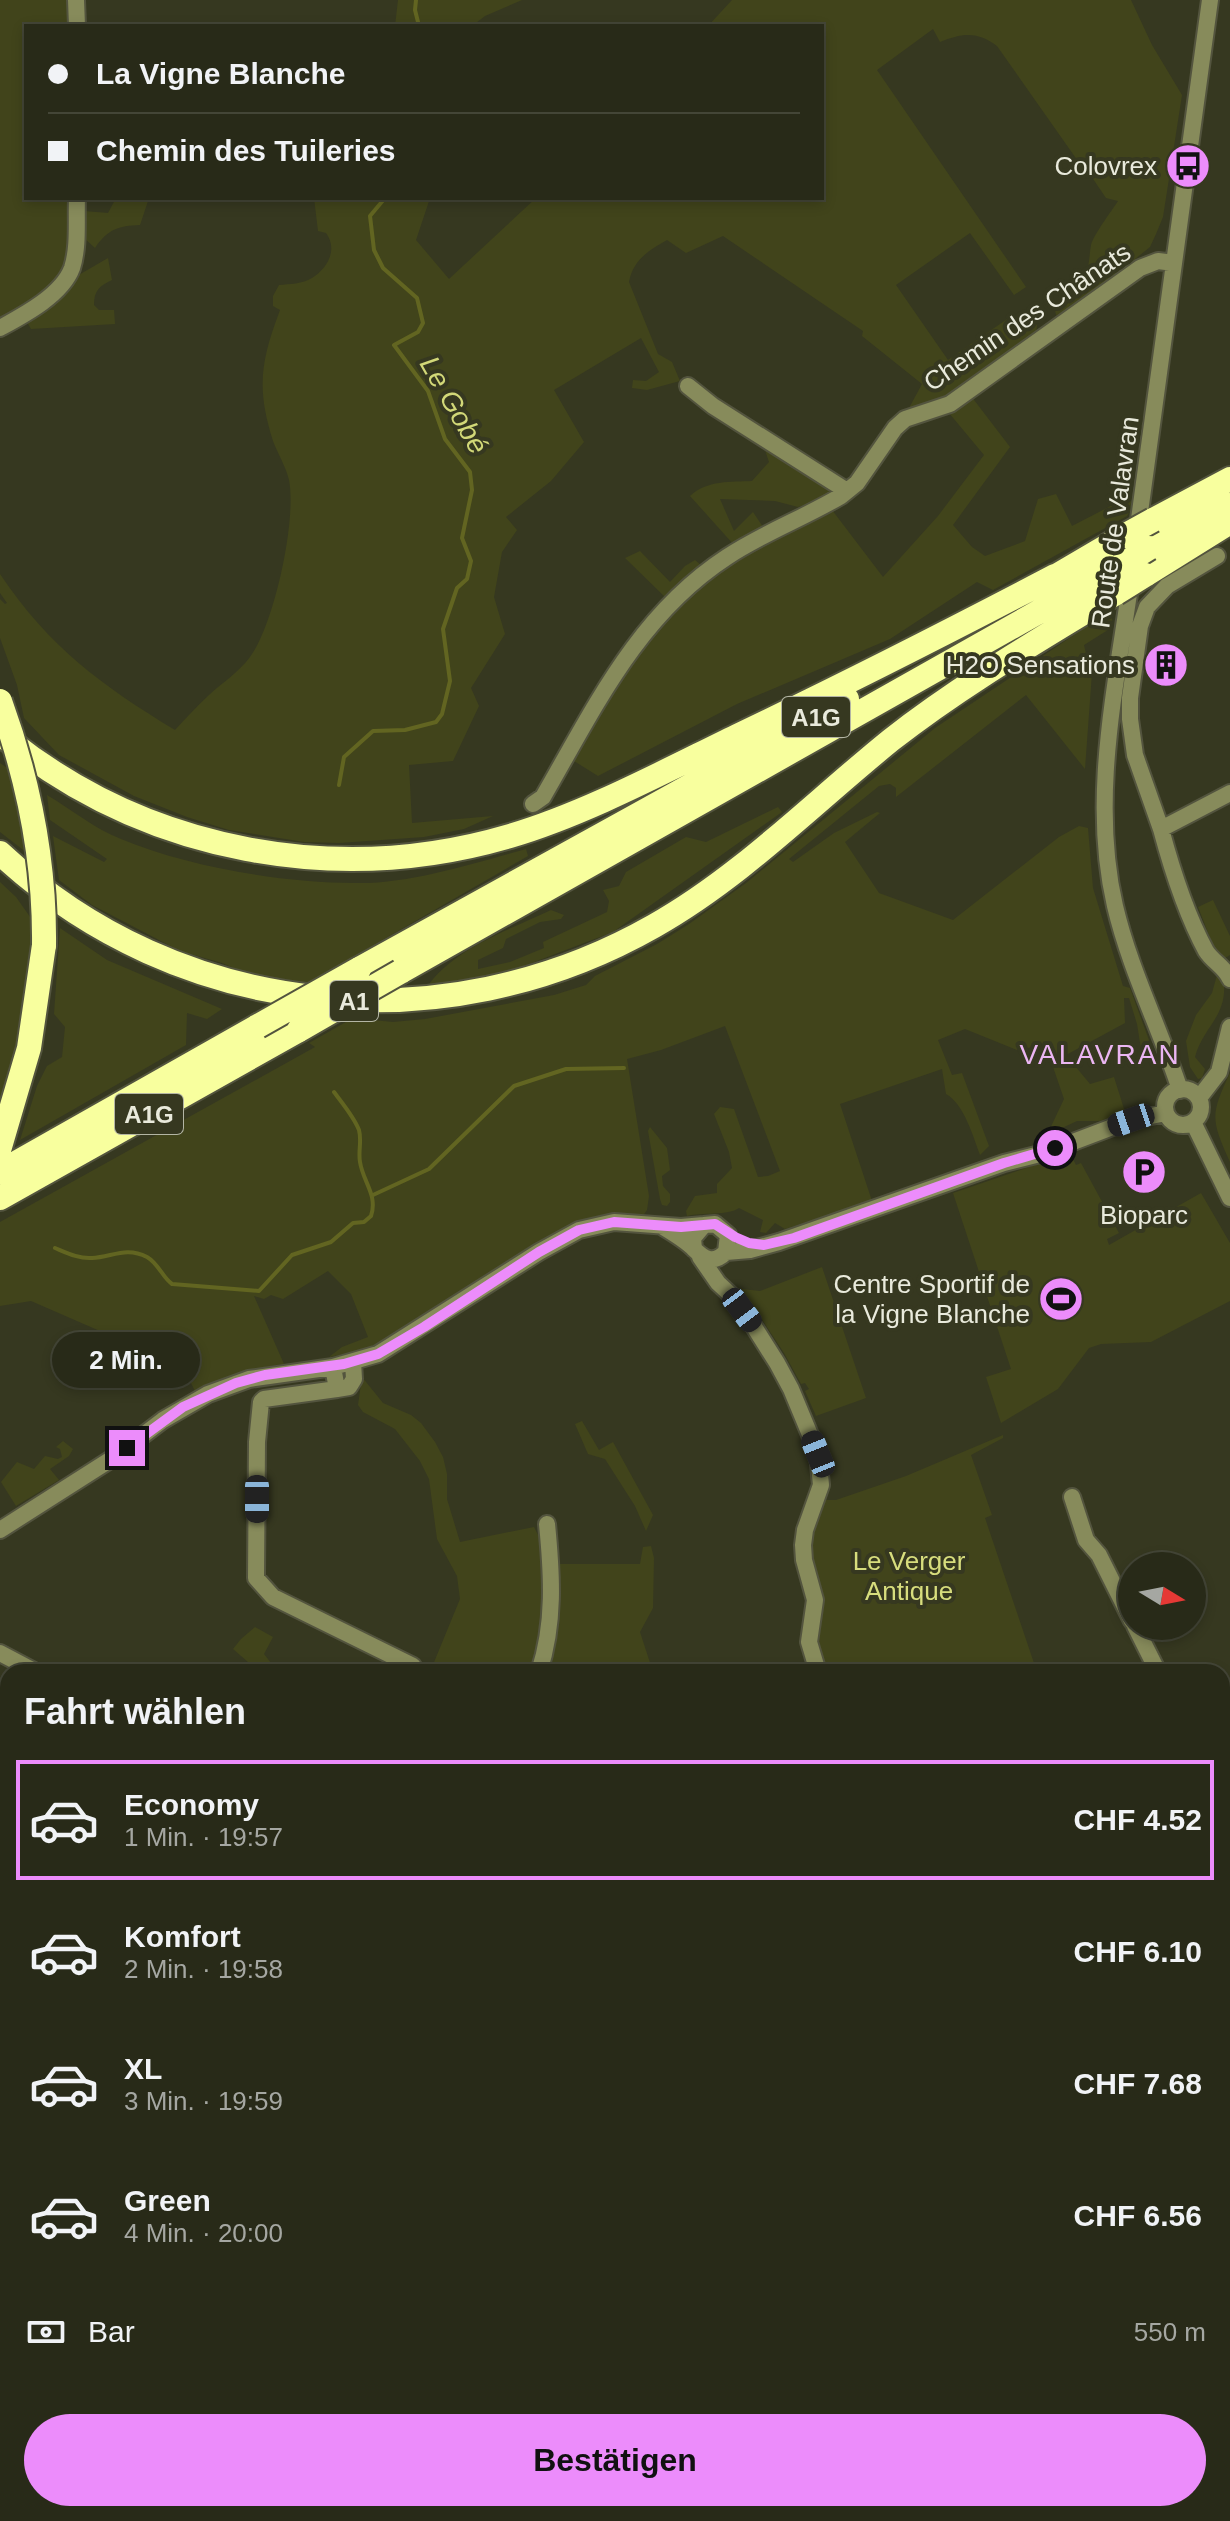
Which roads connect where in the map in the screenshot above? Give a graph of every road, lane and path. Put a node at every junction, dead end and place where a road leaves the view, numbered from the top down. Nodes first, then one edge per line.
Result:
1 (76, 0) edge
2 (1210, 0) edge
3 (77, 24) edge
4 (77, 200) edge
5 (1174, 263) junction
6 (0, 328) edge
7 (688, 386) dead end
8 (1230, 479) edge
9 (847, 491) junction
10 (1230, 505) edge
11 (1230, 522) edge
12 (1217, 556) dead end
13 (1055, 576) junction
14 (0, 701) edge
15 (0, 734) edge
16 (1230, 793) edge
17 (533, 804) dead end
18 (1161, 829) junction
19 (0, 853) edge
20 (1230, 979) edge
21 (1230, 1027) edge
22 (1180, 1090) junction
23 (1199, 1098) junction
24 (1166, 1113) junction
25 (1193, 1122) junction
26 (4, 1137) edge
27 (0, 1172) edge
28 (0, 1198) edge
29 (1230, 1198) edge
30 (704, 1225) junction
31 (661, 1226) junction
32 (725, 1230) junction
33 (764, 1245) junction
34 (697, 1253) junction
35 (724, 1255) junction
36 (732, 1296) junction
37 (353, 1362) junction
38 (333, 1367) junction
39 (337, 1389) junction
40 (1072, 1497) dead end
41 (547, 1524) dead end
42 (0, 1530) edge
43 (1118, 1593) edge
44 (1142, 1640) edge
45 (0, 1653) edge
46 (21, 1664) edge
47 (409, 1664) edge
48 (541, 1664) edge
49 (816, 1664) edge
50 (1154, 1664) edge

1 - 3 street
2 - 5 street, Route de Valavran
4 - 6 street
5 - 9 street, Chemin des Chânats
5 - 22 street, Route de Valavran
7 - 9 street
8 - 13 highway, bridge
9 - 17 street, Chemin des Chânats
10 - 28 highway, A1G, bridge
11 - 19 highway, A1, bridge
12 - 18 street
13 - 15 highway
13 - 27 highway, A1G, bridge
14 - 26 highway, bridge
16 - 18 street
18 - 20 street
21 - 23 street
22 - 23 street
22 - 24 street
23 - 25 street
24 - 25 street
24 - 33 street
25 - 29 street
30 - 31 street
30 - 32 street
30 - 34 street
31 - 34 street
31 - 37 street
32 - 33 street
32 - 35 street
33 - 35 street
34 - 35 street
34 - 36 street
35 - 36 street
36 - 49 street
37 - 38 street
37 - 39 street
38 - 39 street
38 - 42 street
39 - 47 street
40 - 43 street
41 - 48 street
44 - 50 street
45 - 46 street

